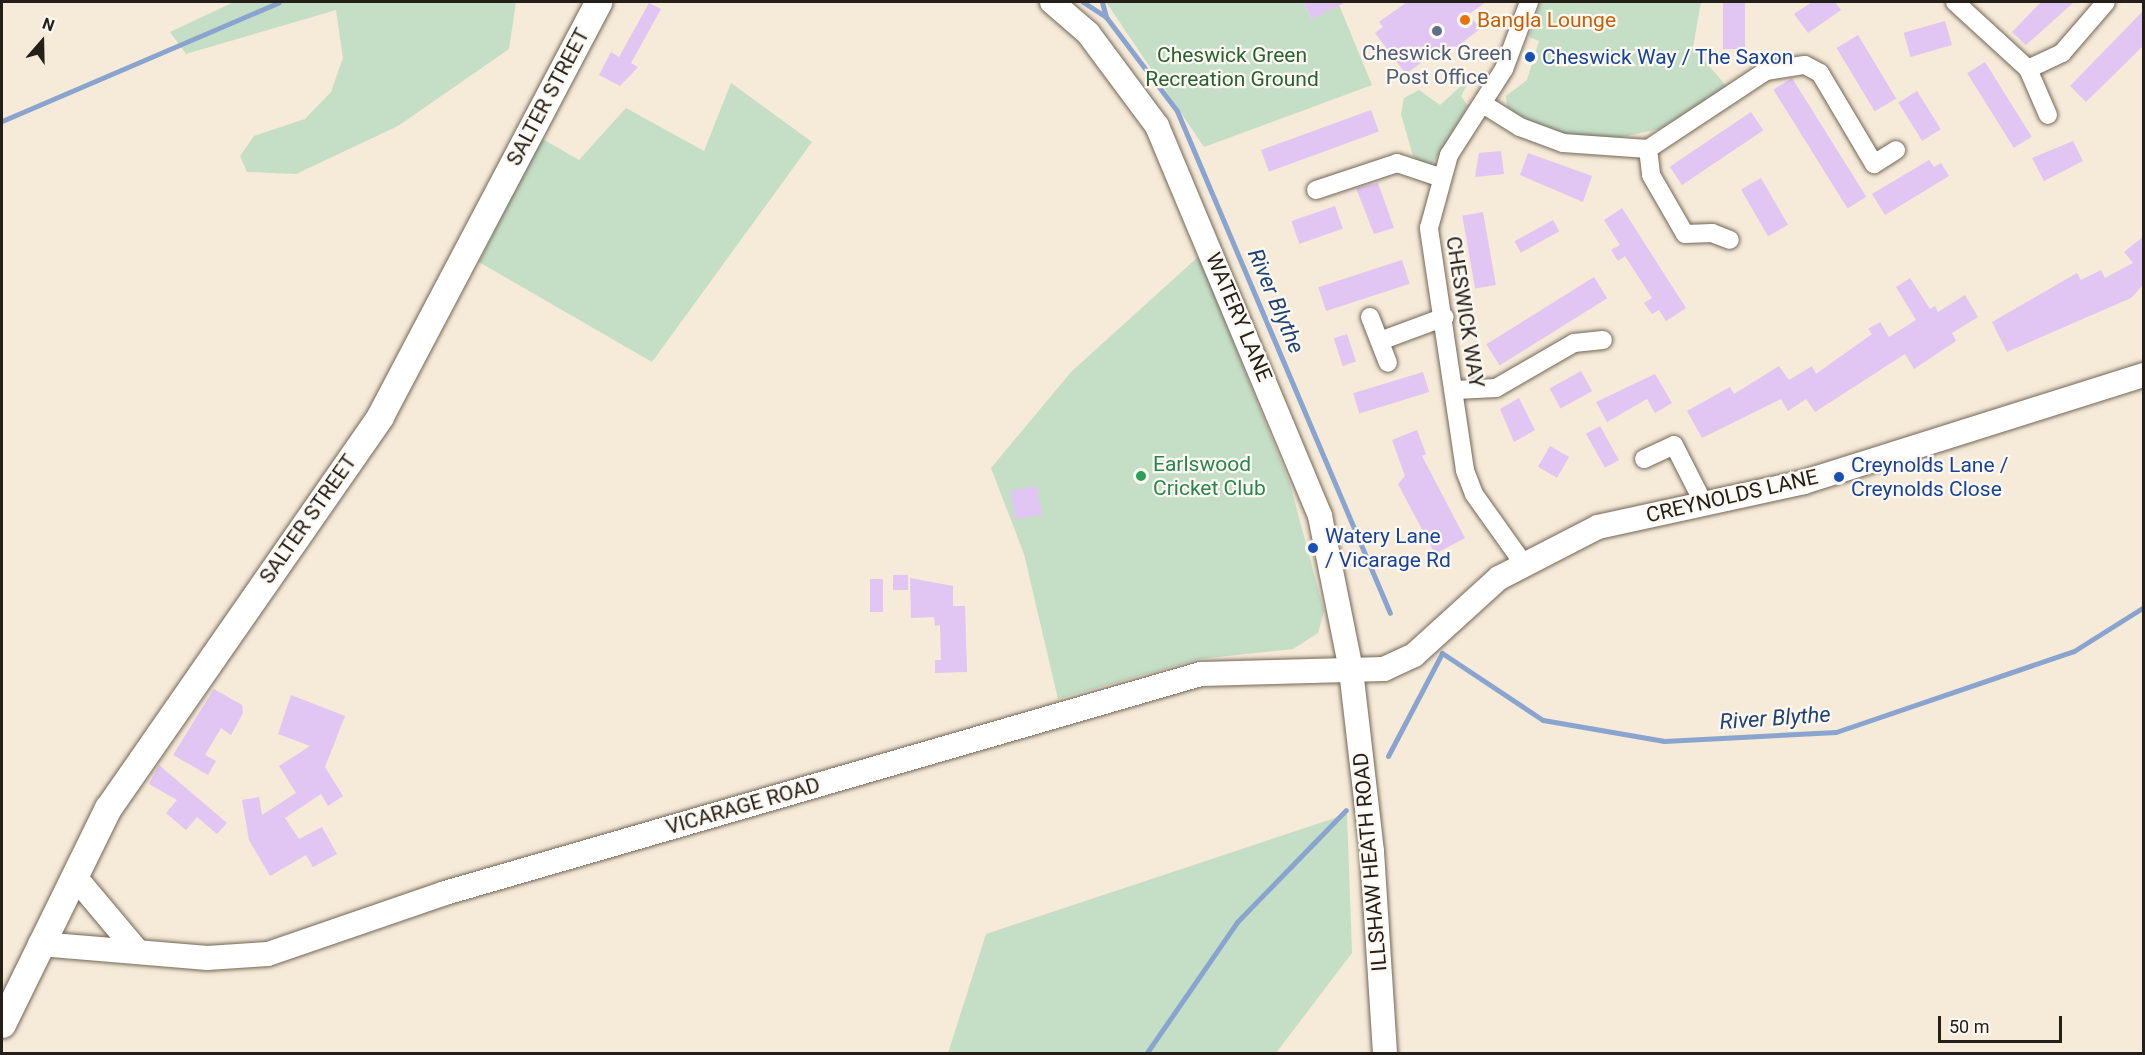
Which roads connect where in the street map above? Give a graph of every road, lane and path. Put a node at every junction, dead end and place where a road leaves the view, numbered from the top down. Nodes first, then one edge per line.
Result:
1 (598, 2) edge
2 (1052, 2) edge
3 (1529, 2) edge
4 (1955, 2) edge
5 (2106, 2) edge
6 (2028, 69) junction
7 (1483, 104) junction
8 (2048, 115) dead end
9 (1648, 149) junction
10 (1896, 150) dead end
11 (1439, 177) junction
12 (1316, 190) dead end
13 (1730, 240) dead end
14 (1370, 317) dead end
15 (1445, 317) junction
16 (1603, 340) dead end
17 (1380, 341) junction
18 (1388, 363) dead end
19 (2144, 375) edge
20 (1456, 390) junction
21 (1644, 459) dead end
22 (1703, 502) junction
23 (1523, 563) junction
24 (1351, 670) junction
25 (75, 877) junction
26 (40, 944) junction
27 (138, 952) junction
28 (2, 1024) edge
29 (1386, 1053) edge

1 - 25 main road, SALTER STREET
2 - 24 street, WATERY LANE
3 - 7 street, CHESWICK WAY
4 - 6 street
5 - 6 street
6 - 8 street
7 - 9 street
7 - 11 street, CHESWICK WAY
9 - 10 street
9 - 13 street
11 - 12 street
11 - 15 street, CHESWICK WAY
14 - 17 street
15 - 17 street
15 - 20 street, CHESWICK WAY
16 - 20 street
17 - 18 street
19 - 22 street, CREYNOLDS LANE
20 - 23 street, CHESWICK WAY
21 - 22 street
22 - 23 street, CREYNOLDS LANE
23 - 24 street, CREYNOLDS LANE
24 - 27 street, VICARAGE ROAD
24 - 29 street, ILLSHAW HEATH ROAD
25 - 26 main road, SALTER STREET
25 - 27 street
26 - 27 street, VICARAGE ROAD
26 - 28 main road, SALTER STREET

